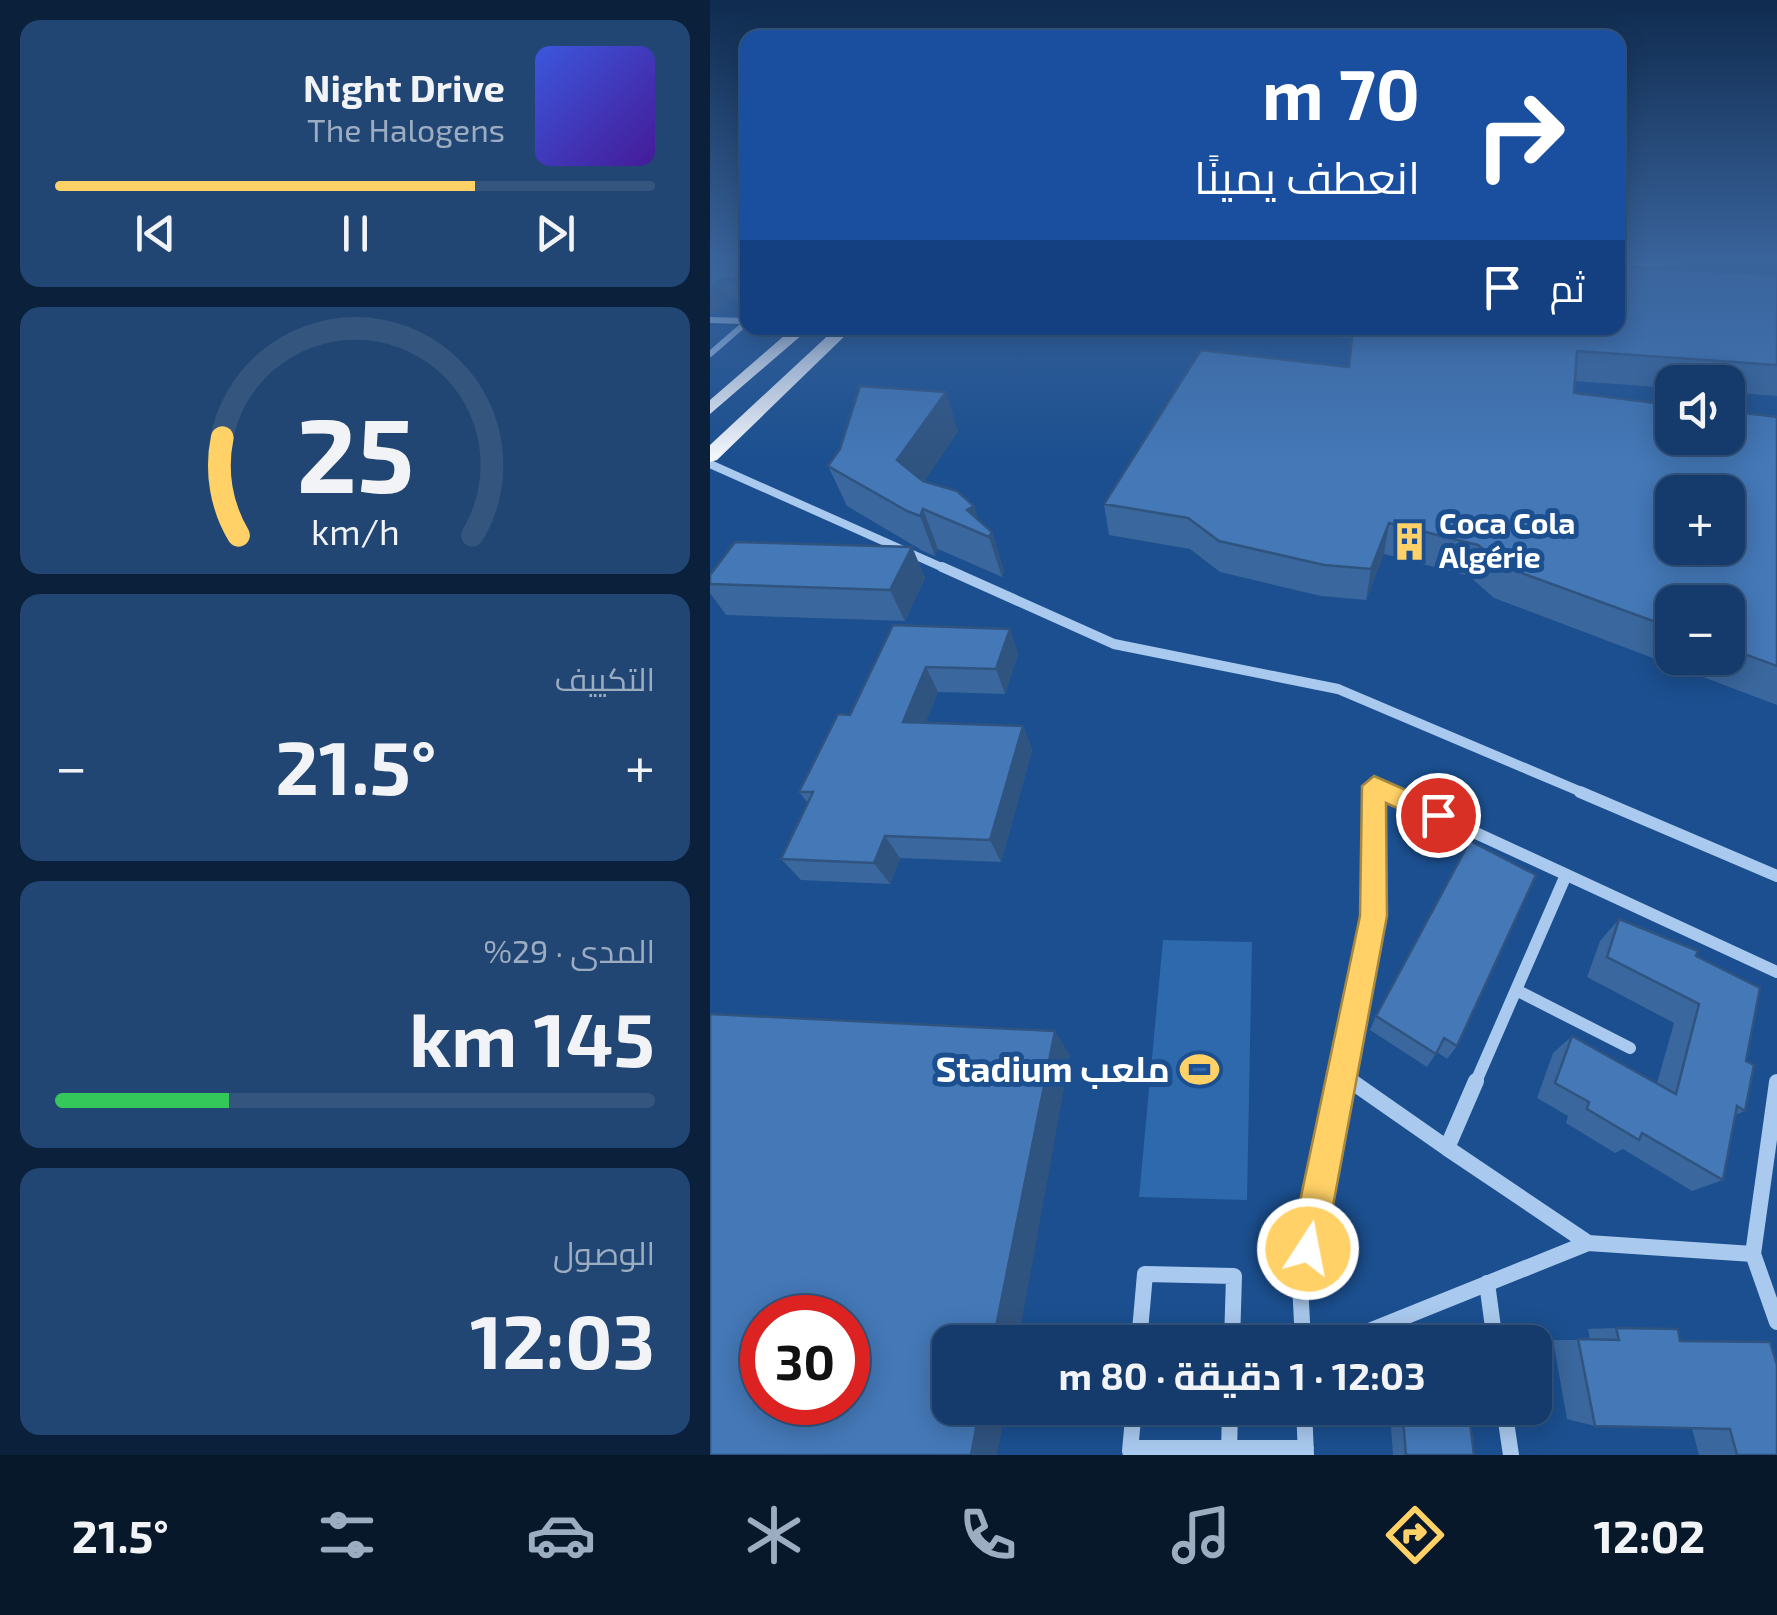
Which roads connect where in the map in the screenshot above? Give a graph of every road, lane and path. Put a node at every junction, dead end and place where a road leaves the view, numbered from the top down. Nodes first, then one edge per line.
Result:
1 (740, 327) edge
2 (794, 335) edge
3 (837, 335) edge
4 (710, 354) edge
5 (710, 409) edge
6 (710, 456) edge
7 (710, 464) edge
8 (1566, 874) junction
9 (1777, 876) edge
10 (1777, 972) edge
11 (1516, 990) junction
12 (1630, 1048) dead end
13 (1343, 1076) junction
14 (1777, 1082) edge
15 (1447, 1148) junction
16 (1588, 1243) junction
17 (1753, 1254) junction
18 (1487, 1283) junction
19 (1777, 1322) edge
20 (1141, 1325) edge
21 (1233, 1325) edge
22 (1301, 1325) edge
23 (1384, 1325) edge
24 (1493, 1325) edge
25 (1132, 1425) edge
26 (1230, 1425) edge
27 (1305, 1425) edge
28 (1507, 1425) edge
29 (1229, 1451) edge
30 (1130, 1452) edge
31 (1306, 1452) edge
32 (1511, 1455) edge

1 - 4 street
2 - 5 highway
3 - 6 highway
7 - 9 street
8 - 10 street
8 - 11 street
8 - 13 street
11 - 12 street
11 - 15 street
13 - 15 street
13 - 22 street
14 - 17 street
15 - 16 street
16 - 17 street
16 - 18 street
17 - 19 street
18 - 23 street
18 - 24 street
20 - 21 street
25 - 30 street
26 - 29 street
27 - 31 street
28 - 32 street
29 - 30 street
29 - 31 street

